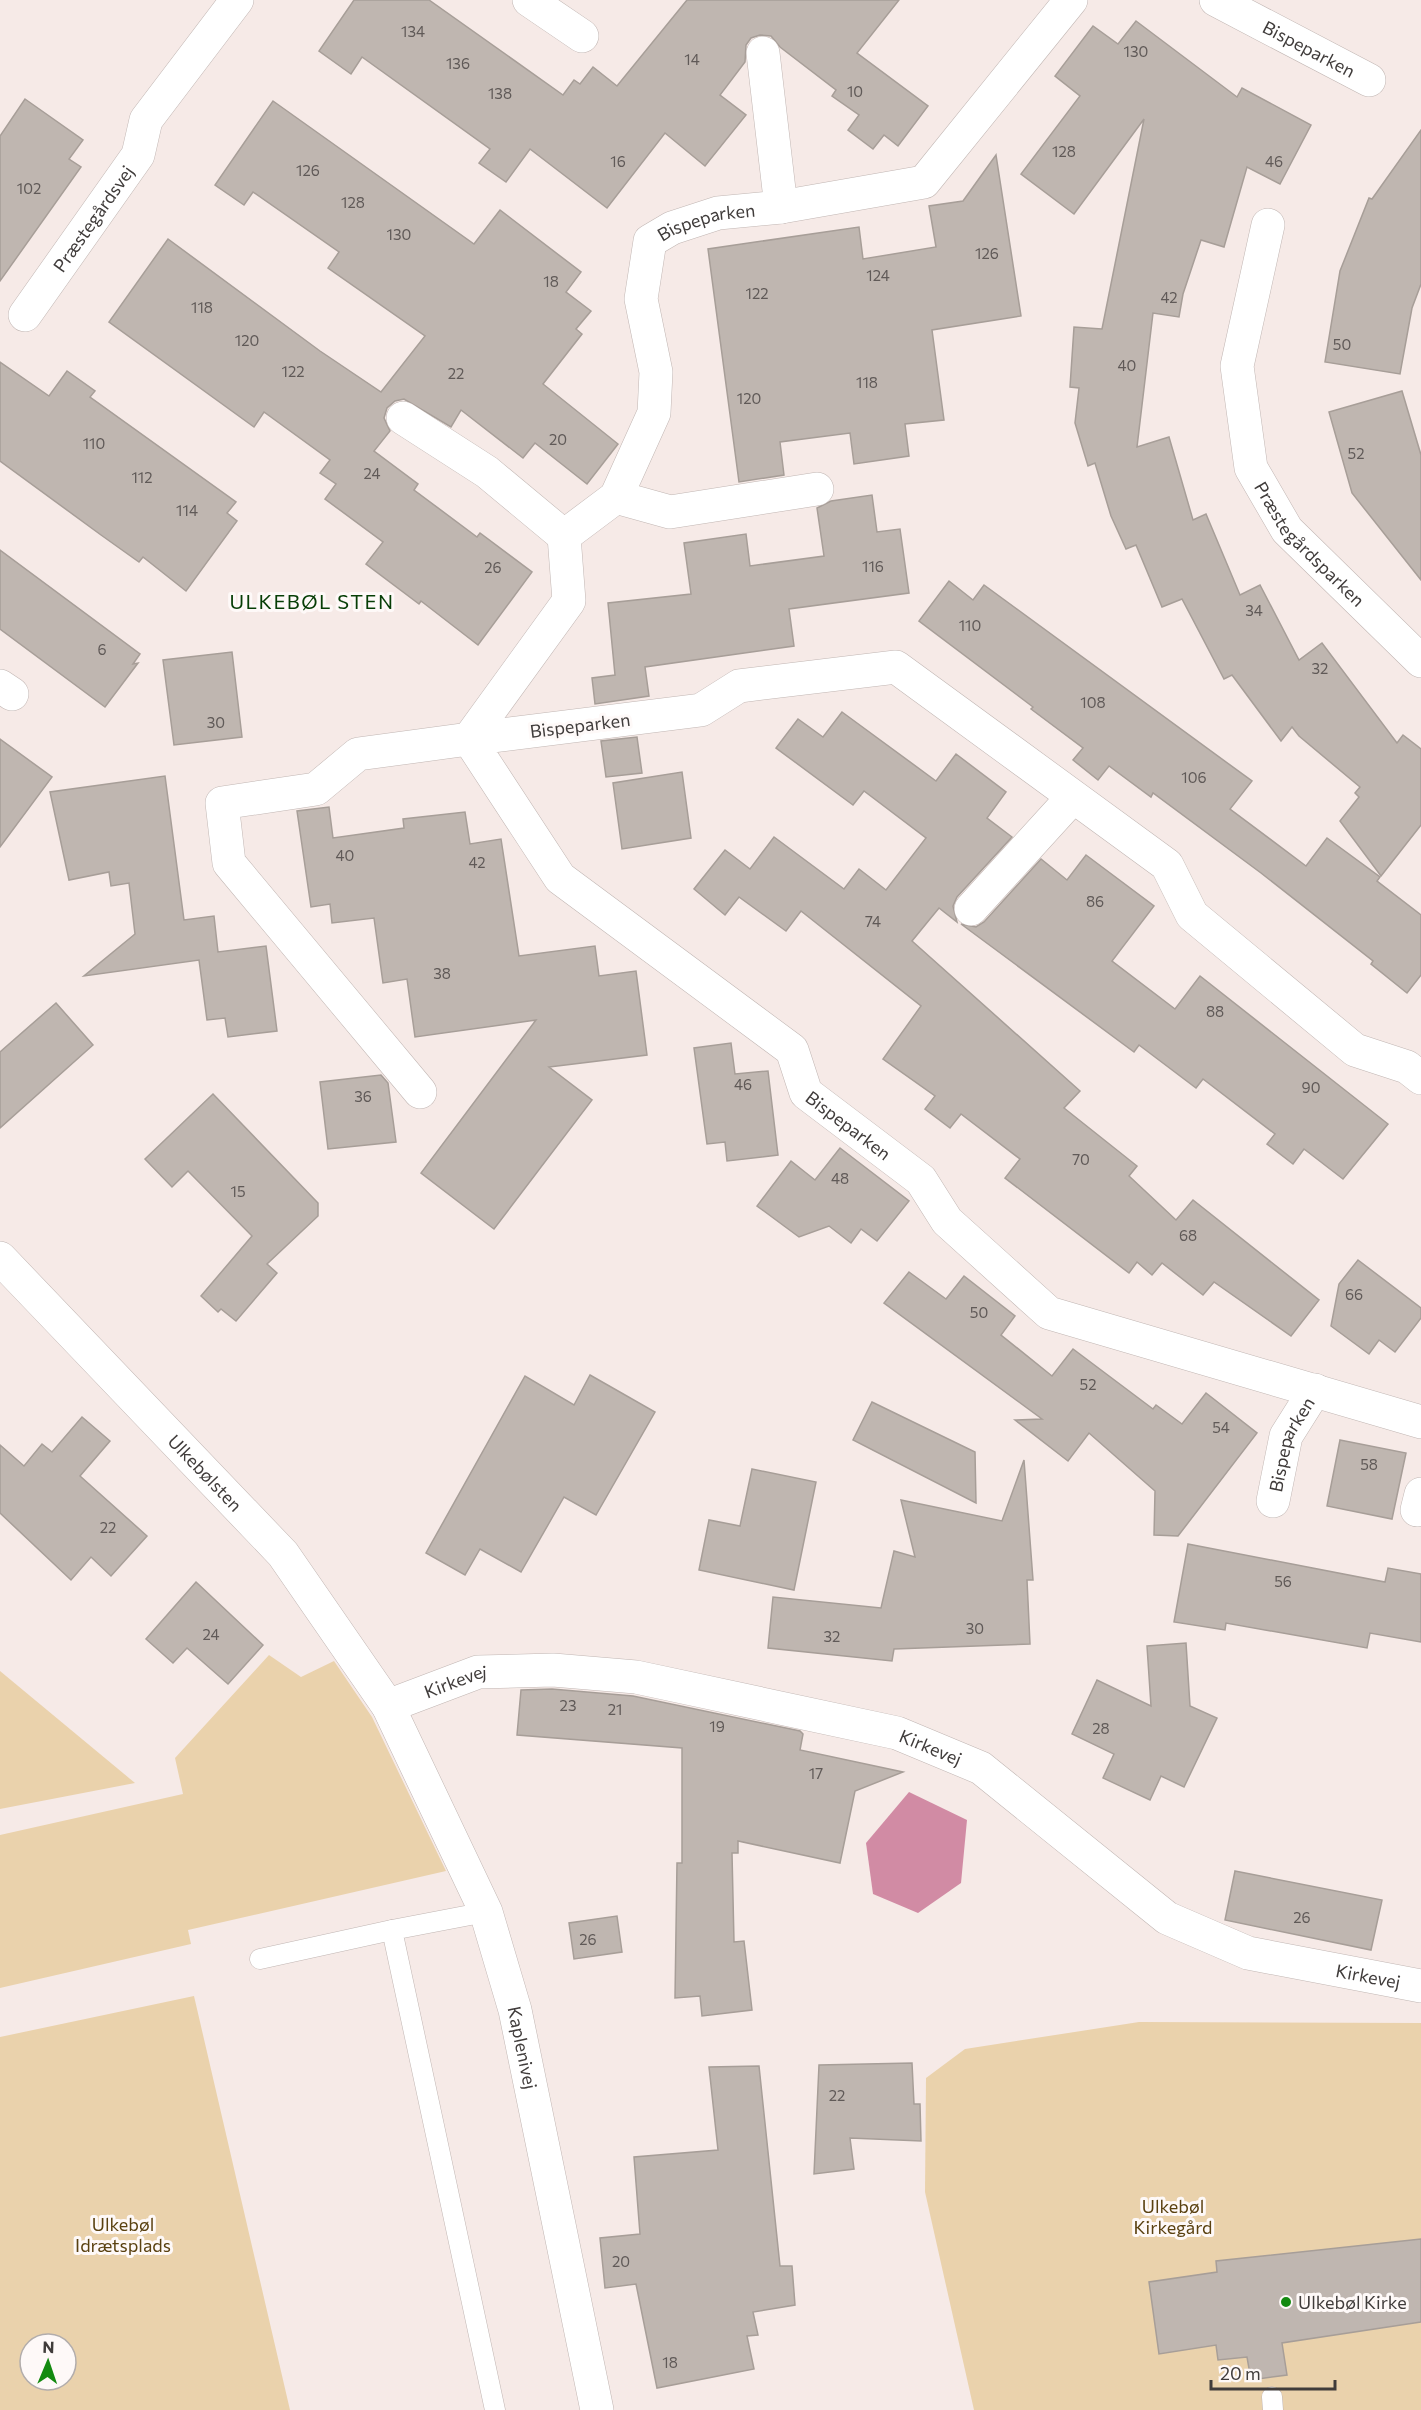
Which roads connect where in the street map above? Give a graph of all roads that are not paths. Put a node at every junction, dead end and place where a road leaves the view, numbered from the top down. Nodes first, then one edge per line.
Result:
1 (237, 0) edge
2 (529, 0) edge
3 (1071, 0) edge
4 (1216, 0) edge
5 (582, 36) dead end
6 (763, 53) dead end
7 (1369, 80) dead end
8 (781, 207) junction
9 (1268, 225) dead end
10 (26, 315) dead end
11 (403, 418) dead end
12 (817, 489) dead end
13 (616, 497) junction
14 (564, 536) junction
15 (1421, 661) edge
16 (469, 739) junction
17 (1072, 798) junction
18 (971, 909) dead end
19 (1421, 1078) edge
20 (420, 1092) dead end
21 (0, 1258) edge
22 (1315, 1390) junction
23 (1421, 1422) edge
24 (1273, 1501) dead end
25 (388, 1706) junction
26 (486, 1912) junction
27 (392, 1930) junction
28 (260, 1959) dead end
29 (1421, 1986) edge
30 (495, 2410) edge
31 (597, 2410) edge

1 - 10 street, Præstegårdsvej
2 - 5 street
3 - 8 street, Bispeparken
4 - 7 street, Bispeparken
6 - 8 street, Bispeparken
8 - 13 street, Bispeparken
9 - 15 street, Præstegårdsparken
11 - 14 street
12 - 13 street
13 - 14 street, Bispeparken
14 - 16 street
16 - 17 street, Bispeparken
16 - 20 street, Bispeparken
16 - 22 street, Bispeparken
17 - 18 street
17 - 19 street, Bispeparken
21 - 25 street, Ulkebølsten
22 - 23 street, Bispeparken
22 - 24 street, Bispeparken
25 - 26 street, Kaplenivej
25 - 29 street, Kirkevej
26 - 27 lane
26 - 31 street, Kaplenivej
27 - 28 lane
27 - 30 lane

